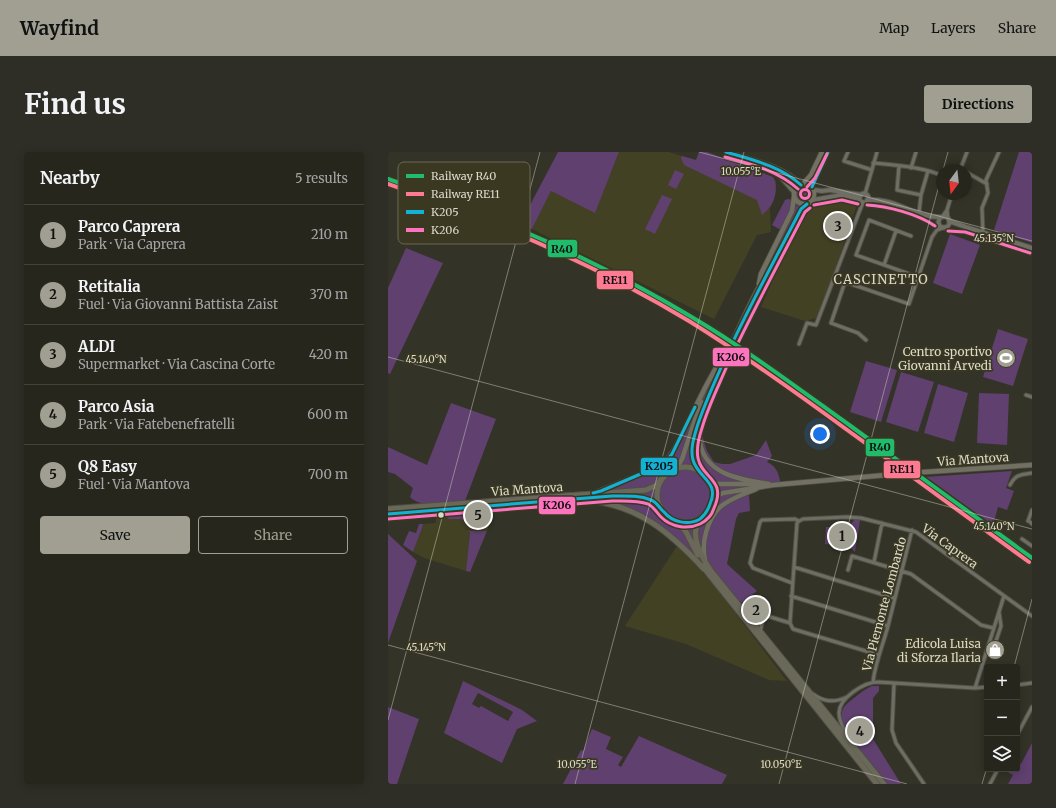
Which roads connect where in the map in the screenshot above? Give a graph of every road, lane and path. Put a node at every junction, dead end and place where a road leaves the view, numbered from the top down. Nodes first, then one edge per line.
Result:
1 (726, 152) edge
2 (822, 152) edge
3 (828, 152) edge
4 (848, 152) edge
5 (877, 152) edge
6 (916, 152) edge
7 (967, 152) edge
8 (999, 152) edge
9 (736, 153) edge
10 (757, 162) junction
11 (873, 163) junction
12 (963, 164) edge
13 (900, 166) junction
14 (911, 168) junction
15 (872, 170) junction
16 (928, 171) junction
17 (936, 174) edge
18 (972, 175) edge
19 (802, 184) junction
20 (987, 184) junction
21 (813, 189) junction
22 (794, 195) junction
23 (921, 195) junction
24 (864, 198) junction
25 (813, 200) junction
26 (950, 200) edge
27 (807, 204) junction
28 (947, 210) junction
29 (919, 213) junction
30 (932, 217) junction
31 (942, 217) junction
32 (949, 220) junction
33 (938, 223) junction
34 (945, 227) junction
35 (966, 227) junction
36 (896, 230) junction
37 (937, 230) junction
38 (984, 233) junction
39 (912, 236) dead end
40 (1032, 248) edge
41 (884, 265) junction
42 (918, 277) junction
43 (758, 289) junction
44 (866, 340) dead end
45 (799, 344) dead end
46 (728, 350) junction
47 (717, 366) junction
48 (709, 394) junction
49 (1026, 395) dead end
50 (1032, 397) edge
51 (1032, 465) edge
52 (677, 468) junction
53 (702, 473) junction
54 (1032, 473) edge
55 (662, 478) junction
56 (708, 479) junction
57 (765, 485) junction
58 (1010, 485) dead end
59 (575, 497) junction
60 (711, 504) junction
61 (660, 506) junction
62 (388, 509) edge
63 (1032, 510) edge
64 (388, 514) edge
65 (701, 518) junction
66 (798, 521) junction
67 (678, 522) junction
68 (882, 522) junction
69 (1030, 523) edge
70 (912, 530) junction
71 (1022, 539) dead end
72 (1032, 546) edge
73 (874, 562) junction
74 (708, 567) junction
75 (794, 567) junction
76 (848, 570) dead end
77 (902, 571) junction
78 (708, 573) junction
79 (792, 583) junction
80 (791, 596) junction
81 (1004, 596) junction
82 (894, 598) junction
83 (999, 612) junction
84 (1032, 616) edge
85 (790, 623) junction
86 (888, 626) junction
87 (993, 628) junction
88 (760, 632) junction
89 (989, 644) junction
90 (879, 655) junction
91 (873, 682) junction
92 (1032, 683) edge
93 (803, 684) junction
94 (894, 684) junction
95 (1020, 685) edge
96 (975, 688) junction
97 (984, 688) edge
98 (848, 696) junction
99 (1032, 707) edge
100 (1020, 729) edge
101 (854, 747) junction
102 (996, 772) edge
103 (877, 784) edge
104 (884, 784) edge
105 (924, 784) edge
106 (990, 784) edge

1 - 9 street
2 - 19 main road
3 - 21 main road
4 - 15 street
5 - 11 street
6 - 14 street
7 - 12 street
8 - 20 street
9 - 10 street
10 - 19 street
10 - 22 street
11 - 13 street
11 - 15 street
13 - 14 street
13 - 23 street
14 - 16 street
15 - 24 street
16 - 17 street
16 - 23 street
18 - 20 street
19 - 21 main road
19 - 22 main road
20 - 38 street
21 - 24 street
21 - 25 main road
22 - 27 main road
22 - 43 main road
23 - 29 street
24 - 25 street
24 - 29 street
24 - 45 street
25 - 27 main road
26 - 28 street
27 - 43 main road
28 - 31 street
28 - 32 street
29 - 30 street
30 - 31 street
30 - 33 street
31 - 32 street
31 - 33 street
32 - 34 street
32 - 35 street
33 - 34 street
33 - 37 street
34 - 35 street
34 - 37 street
35 - 38 street
36 - 39 street
36 - 41 street
36 - 41 street
37 - 42 street
38 - 40 street
41 - 42 street
42 - 44 street
43 - 46 main road
46 - 47 main road
46 - 48 main road
47 - 52 main road
47 - 59 main road
48 - 53 main road
48 - 57 main road
49 - 50 street
51 - 57 main road, Via Mantova
52 - 53 main road
52 - 55 main road
53 - 56 main road
54 - 58 street
55 - 59 main road, Via Mantova
55 - 61 main road
56 - 57 main road
56 - 60 main road
57 - 60 main road
57 - 74 main road
59 - 61 main road, Via Mantova
59 - 62 main road, Via Mantova
59 - 64 main road, Via Mantova
59 - 78 main road
60 - 65 main road
61 - 67 main road
63 - 69 street
65 - 67 main road
65 - 74 main road
66 - 68 street, Via Caprera
66 - 75 street
66 - 79 street, Via Caprera
67 - 78 main road
68 - 70 street, Via Caprera
68 - 73 street
70 - 77 street, Via Piemonte Lombardo
70 - 81 street, Via Caprera
71 - 72 street
73 - 76 street
73 - 77 street
74 - 88 main road
75 - 79 street
75 - 82 street
77 - 82 street, Via Piemonte Lombardo
77 - 87 street
78 - 103 main road
79 - 80 street
80 - 85 street
80 - 86 street
81 - 83 street
81 - 84 street, Via Caprera
82 - 86 street, Via Piemonte Lombardo
83 - 87 street
83 - 89 street
85 - 88 street
85 - 90 street
86 - 90 street, Via Piemonte Lombardo
87 - 89 street
88 - 93 main road
89 - 96 street
90 - 91 street, Via Piemonte Lombardo
91 - 94 street
91 - 98 street
92 - 95 street
93 - 98 street
93 - 101 main road
94 - 96 street
94 - 105 street
96 - 97 street
98 - 101 street
99 - 100 street
101 - 104 main road
102 - 106 street

